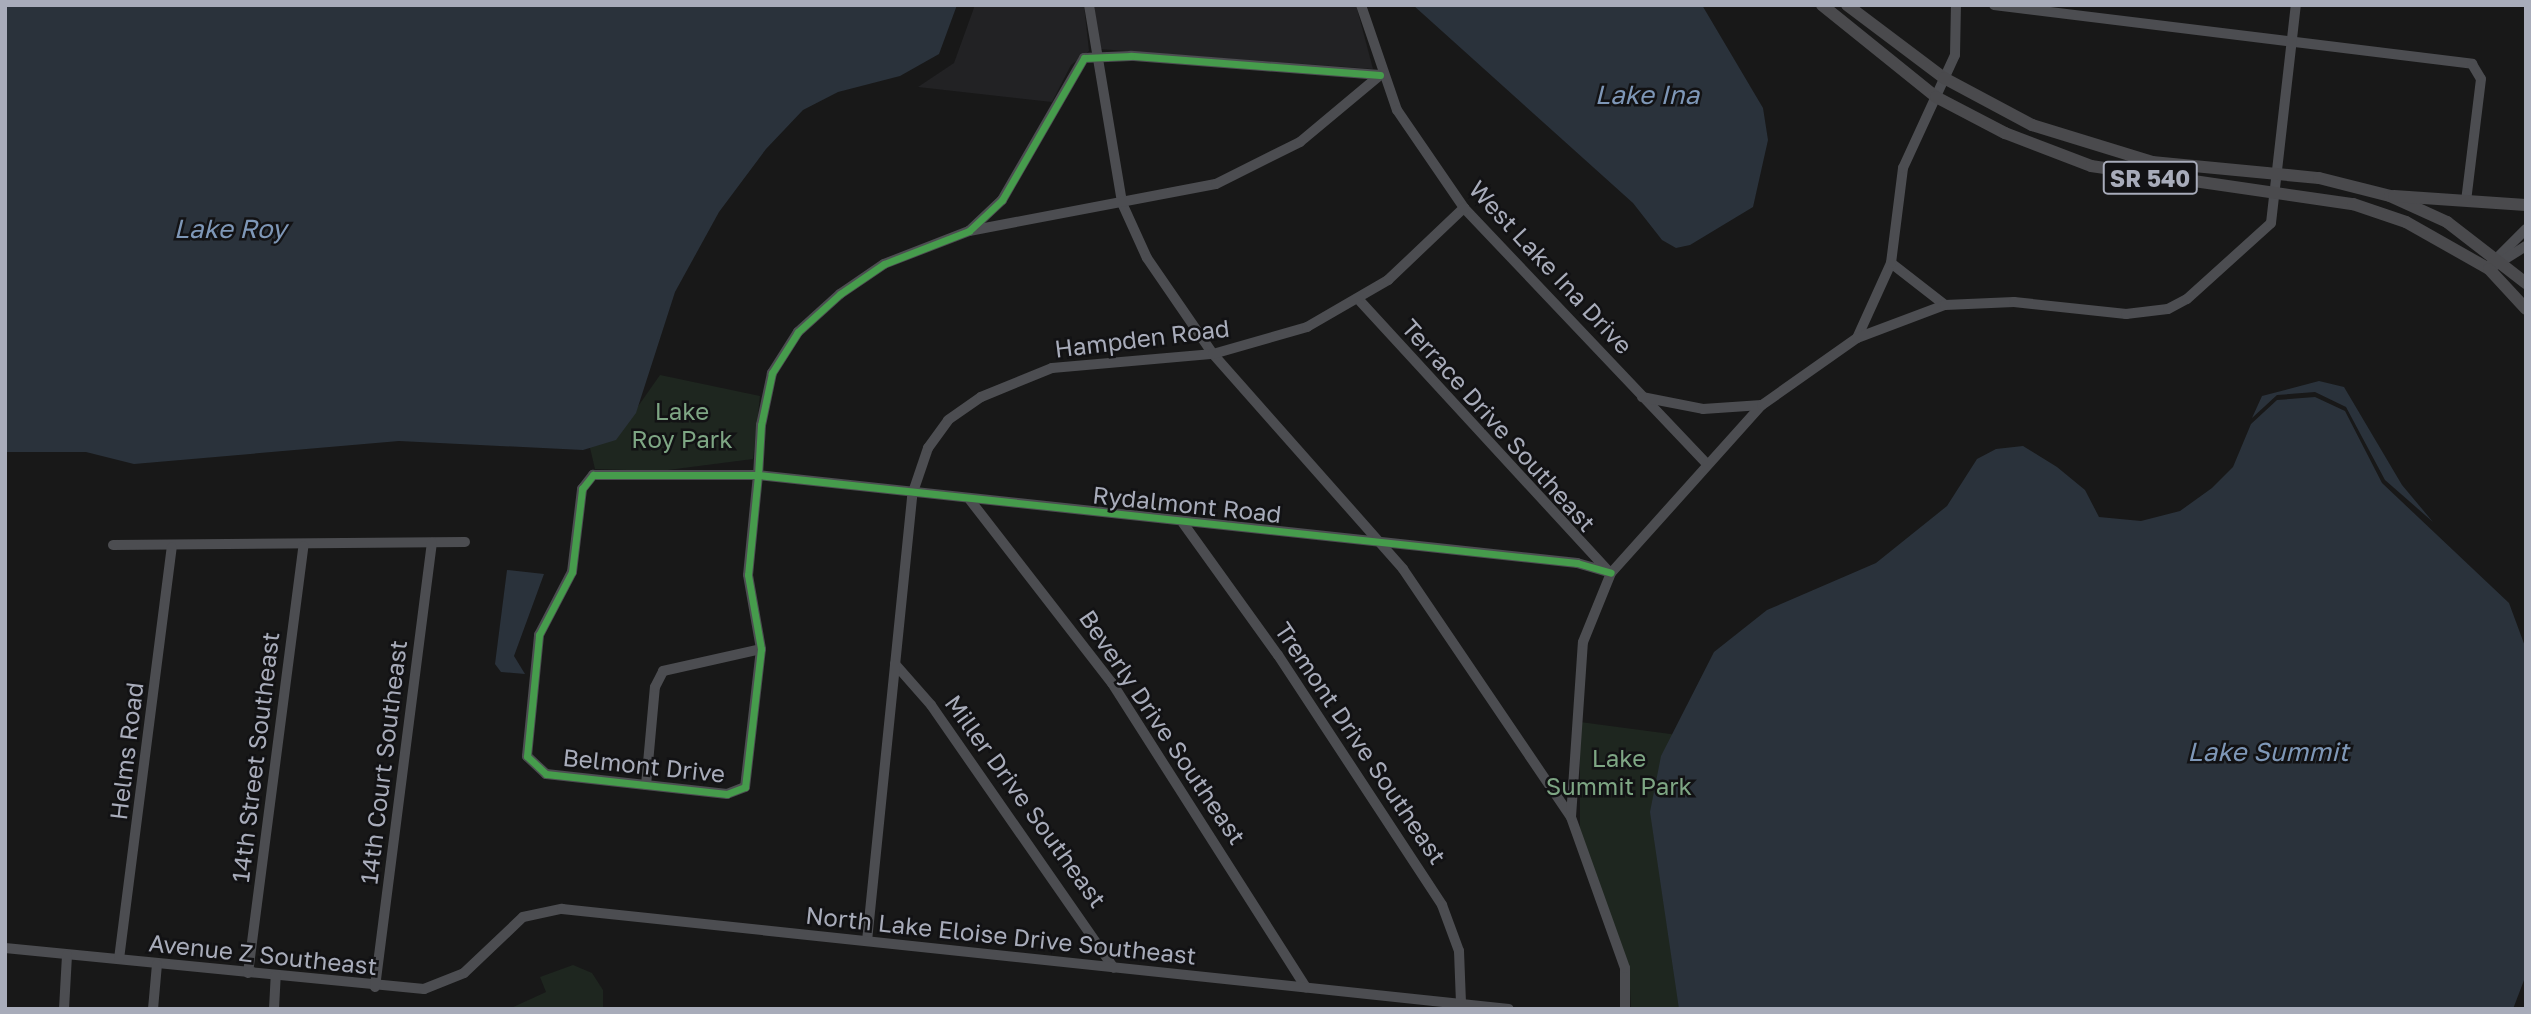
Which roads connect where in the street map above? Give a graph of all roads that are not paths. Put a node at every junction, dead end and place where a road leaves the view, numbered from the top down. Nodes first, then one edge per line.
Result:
1 (1089, 5) edge
2 (1361, 5) edge
3 (1822, 5) edge
4 (1847, 5) edge
5 (1956, 5) edge
6 (1994, 5) edge
7 (2296, 5) edge
8 (2292, 41) junction
9 (1095, 55) junction
10 (1380, 75) junction
11 (1944, 78) junction
12 (1936, 97) junction
13 (2279, 173) junction
14 (2276, 192) junction
15 (2390, 196) junction
16 (2466, 201) junction
17 (1122, 203) junction
18 (2526, 205) edge
19 (1464, 208) junction
20 (2526, 229) edge
21 (969, 231) junction
22 (2526, 246) edge
23 (2498, 259) junction
24 (1891, 263) junction
25 (2488, 269) junction
26 (2526, 283) edge
27 (1360, 301) junction
28 (1945, 305) junction
29 (2526, 309) edge
30 (1857, 338) junction
31 (1213, 354) junction
32 (1642, 397) junction
33 (1762, 405) junction
34 (1706, 462) junction
35 (758, 475) junction
36 (636, 476) joint
37 (912, 495) junction
38 (970, 500) junction
39 (1183, 523) junction
40 (465, 542) dead end
41 (432, 543) junction
42 (1381, 543) junction
43 (113, 545) dead end
44 (303, 547) junction
45 (172, 548) junction
46 (1611, 573) junction
47 (761, 649) junction
48 (895, 664) junction
49 (646, 785) junction
50 (1571, 817) junction
51 (497, 937) joint
52 (867, 941) junction
53 (5, 948) edge
54 (67, 955) junction
55 (120, 959) junction
56 (157, 964) junction
57 (1114, 968) junction
58 (248, 973) junction
59 (276, 976) junction
60 (375, 987) junction
61 (1306, 988) junction
62 (1461, 1004) junction
63 (64, 1009) edge
64 (153, 1009) edge
65 (274, 1009) edge
66 (1509, 1009) edge
67 (1625, 1009) edge

1 - 9 street
2 - 10 street, West Lake Ina Drive
3 - 12 main road, SR 540
4 - 11 main road, SR 540
5 - 11 street
6 - 8 street
7 - 8 street
8 - 13 street
8 - 16 street
9 - 10 street
9 - 17 street
9 - 21 street
10 - 17 street
10 - 19 street, West Lake Ina Drive
11 - 12 street
11 - 13 main road, SR 540
12 - 14 main road, SR 540
12 - 24 street
13 - 14 street
13 - 15 main road, SR 540
14 - 25 main road, SR 540
14 - 28 street
15 - 16 main road
15 - 23 main road, SR 540
16 - 18 main road
17 - 21 street
17 - 31 street
19 - 27 street, Hampden Road
19 - 32 street, West Lake Ina Drive
20 - 23 street
21 - 35 street, Belmont Drive
22 - 23 street
23 - 25 street
23 - 26 main road, SR 540
24 - 28 street
24 - 30 street
25 - 29 main road, SR 540
27 - 31 street, Hampden Road
27 - 46 street, Terrace Drive Southeast
28 - 30 street
30 - 33 street
31 - 37 street, Hampden Road
31 - 42 street
32 - 33 street
32 - 34 street, West Lake Ina Drive
33 - 34 street
34 - 46 street
35 - 36 street, Rydalmont Road
35 - 37 street, Rydalmont Road
35 - 47 street, Belmont Drive
36 - 49 street, Belmont Drive
37 - 38 street, Rydalmont Road
37 - 48 street, Hampden Road
38 - 39 street, Rydalmont Road
38 - 61 street, Beverly Drive Southeast
39 - 42 street, Rydalmont Road
39 - 62 street, Tremont Drive Southeast
40 - 41 street
41 - 44 street
41 - 60 street, 14th Court Southeast
42 - 46 street, Rydalmont Road
42 - 50 street
43 - 45 street
44 - 45 street
44 - 58 street, 14th Street Southeast
45 - 55 street, Helms Road
46 - 50 street
47 - 49 street
47 - 49 street, Belmont Drive
48 - 52 street, Hampden Road
48 - 57 street, Miller Drive Southeast
50 - 67 street
51 - 52 street, North Lake Eloise Drive Southeast
51 - 60 street, Avenue Z Southeast
52 - 57 street, North Lake Eloise Drive Southeast
53 - 54 street, Avenue Z Southeast
54 - 55 street, Avenue Z Southeast
54 - 63 street
55 - 56 street, Avenue Z Southeast
56 - 58 street, Avenue Z Southeast
56 - 64 street
57 - 61 street, North Lake Eloise Drive Southeast
58 - 59 street, Avenue Z Southeast
59 - 60 street, Avenue Z Southeast
59 - 65 street
61 - 62 street, North Lake Eloise Drive Southeast
62 - 66 street, North Lake Eloise Drive Southeast

